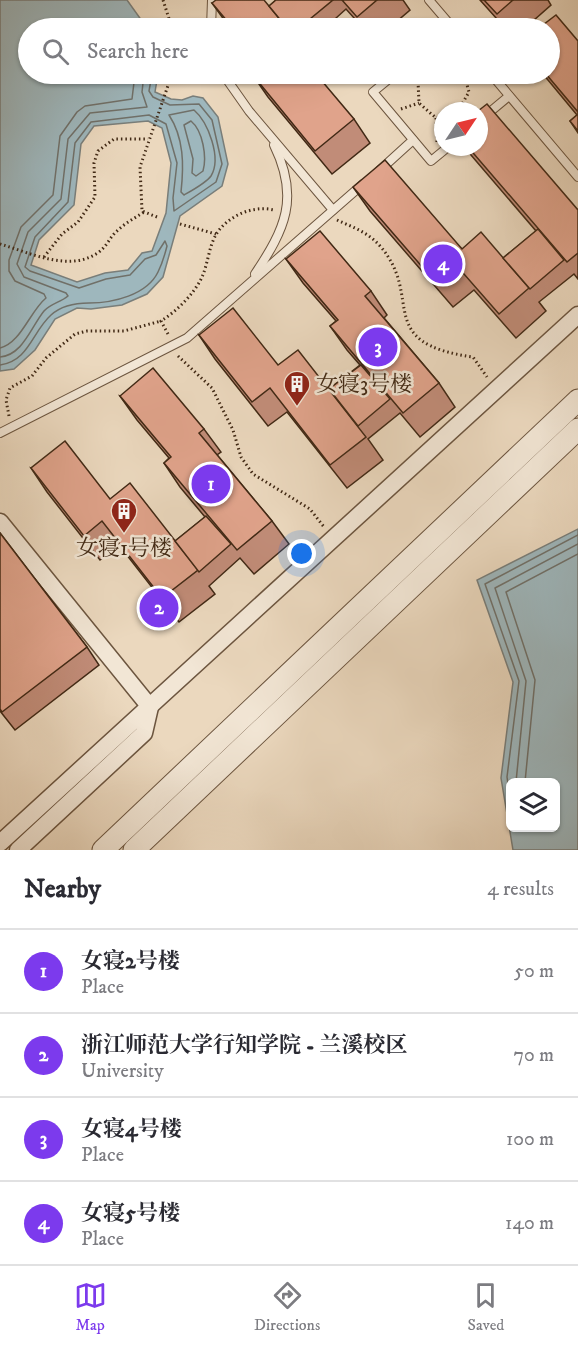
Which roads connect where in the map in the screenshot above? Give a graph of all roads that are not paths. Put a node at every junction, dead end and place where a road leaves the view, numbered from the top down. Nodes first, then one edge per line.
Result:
1 (212, 0) edge
2 (429, 0) edge
3 (211, 18) edge
4 (443, 18) edge
5 (231, 84) edge
6 (383, 84) edge
7 (499, 84) edge
8 (509, 96) junction
9 (488, 114) edge
10 (269, 134) junction
11 (414, 140) junction
12 (437, 156) edge
13 (578, 177) edge
14 (330, 213) junction
15 (249, 284) junction
16 (578, 315) edge
17 (578, 400) edge
18 (578, 429) edge
19 (0, 433) edge
20 (0, 522) edge
21 (150, 707) junction
22 (0, 843) edge
23 (18, 850) edge
24 (103, 850) edge
25 (134, 850) edge

1 - 3 lane
2 - 4 lane
5 - 10 lane
6 - 11 lane
7 - 8 lane
8 - 9 lane
8 - 13 lane
10 - 14 lane
10 - 15 lane
11 - 12 lane
11 - 14 lane
14 - 15 lane
15 - 19 lane
16 - 21 street
17 - 24 street
18 - 25 street
20 - 21 street
21 - 22 street
21 - 23 street

